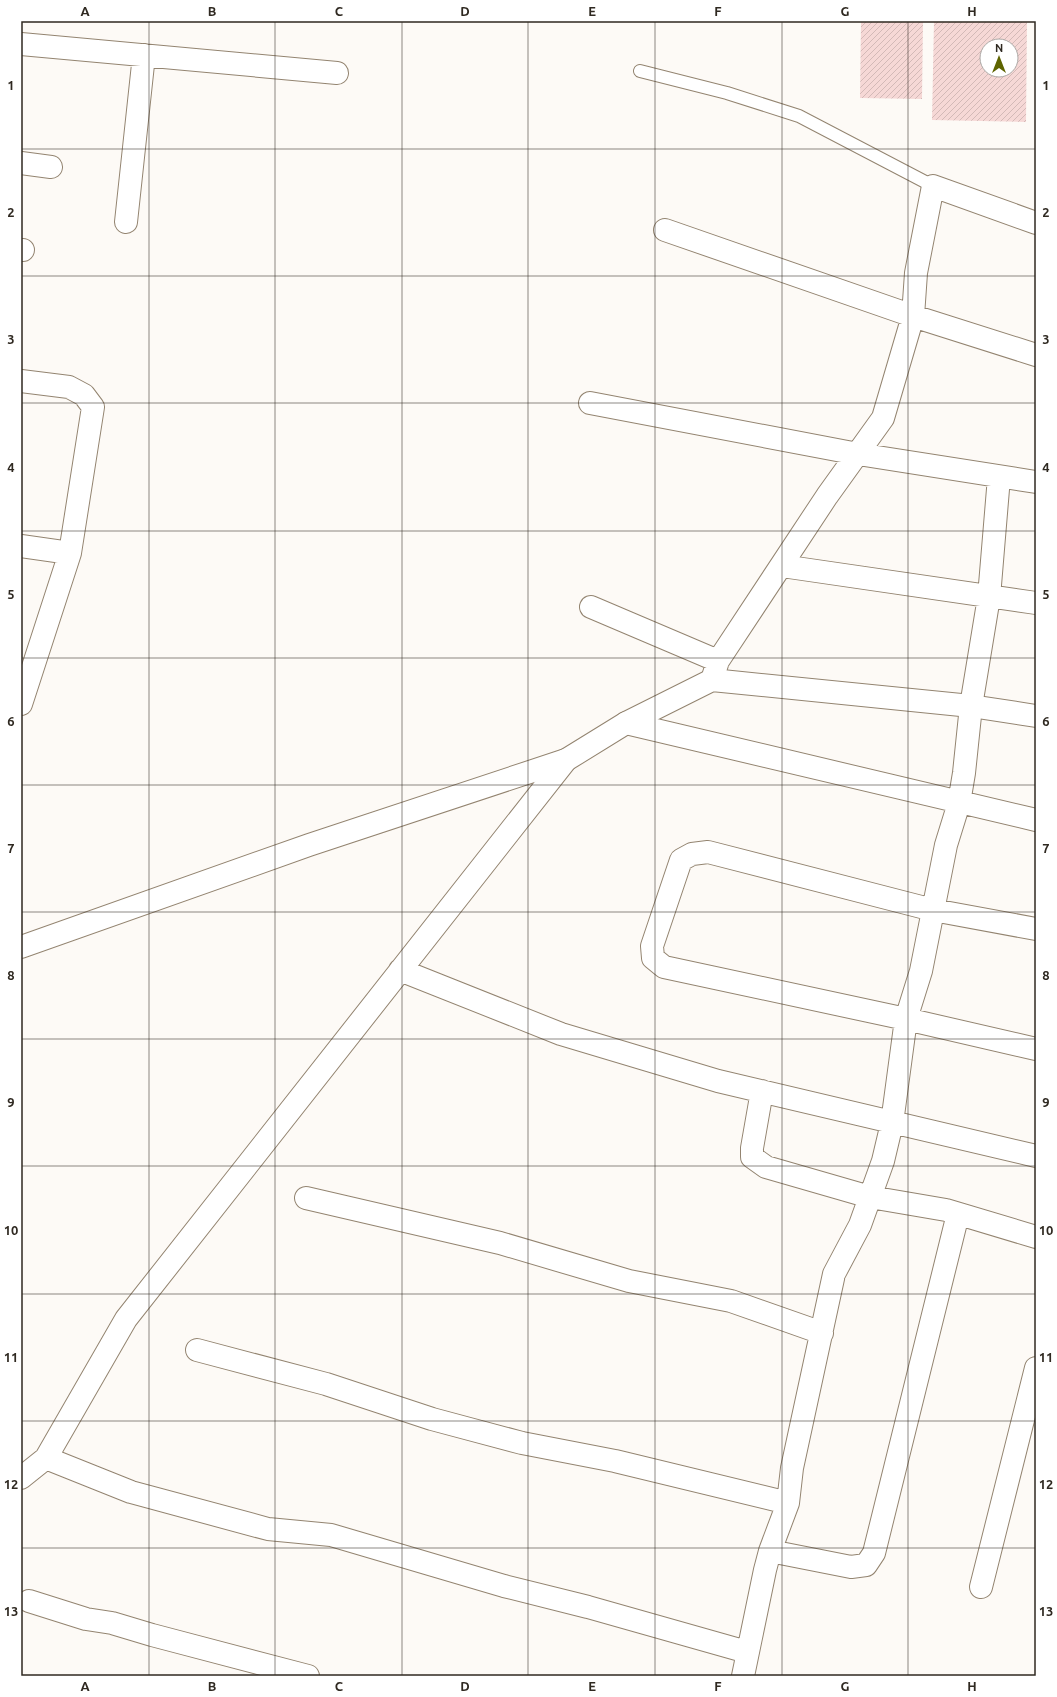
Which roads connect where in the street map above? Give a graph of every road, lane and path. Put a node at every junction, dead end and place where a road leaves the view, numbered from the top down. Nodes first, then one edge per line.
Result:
1 (21, 44) edge
2 (144, 55) junction
3 (640, 71) dead end
4 (337, 73) dead end
5 (21, 163) edge
6 (51, 167) dead end
7 (933, 186) junction
8 (126, 222) dead end
9 (1036, 223) edge
10 (665, 230) dead end
11 (913, 316) junction
12 (1036, 355) edge
13 (21, 381) edge
14 (590, 403) dead end
15 (858, 454) junction
16 (999, 476) junction
17 (1036, 482) edge
18 (21, 546) edge
19 (70, 553) junction
20 (782, 566) junction
21 (989, 597) junction
22 (1036, 604) edge
23 (591, 607) dead end
24 (715, 671) junction
25 (21, 704) edge
26 (971, 706) junction
27 (1036, 716) edge
28 (626, 723) junction
29 (566, 760) junction
30 (959, 803) junction
31 (1036, 820) edge
32 (933, 910) junction
33 (1036, 929) edge
34 (21, 947) edge
35 (400, 970) junction
36 (906, 1019) junction
37 (1036, 1049) edge
38 (762, 1091) junction
39 (892, 1123) junction
40 (1036, 1156) edge
41 (870, 1197) junction
42 (306, 1198) dead end
43 (958, 1214) junction
44 (1036, 1237) edge
45 (822, 1333) junction
46 (197, 1350) dead end
47 (1036, 1368) edge
48 (46, 1458) junction
49 (21, 1478) edge
50 (788, 1503) junction
51 (770, 1551) junction
52 (981, 1587) dead end
53 (29, 1601) dead end
54 (747, 1652) junction
55 (308, 1676) edge
56 (743, 1676) edge

1 - 2 street
2 - 4 street
2 - 8 street
3 - 7 lane
5 - 6 street
7 - 9 street
7 - 11 street
10 - 11 street
11 - 12 street
11 - 15 street
13 - 19 street
14 - 15 street
15 - 16 street
15 - 20 street
16 - 17 street
16 - 21 street
18 - 19 street
19 - 25 street
20 - 21 street
20 - 24 street
21 - 22 street
21 - 26 street
23 - 24 street
24 - 26 street
24 - 28 street
26 - 27 street
26 - 30 street
28 - 29 street
28 - 30 street
29 - 34 street
29 - 35 street
30 - 31 street
30 - 32 street
32 - 33 street
32 - 36 street
32 - 36 street
35 - 38 street
35 - 48 street
36 - 37 street
36 - 39 street
38 - 39 street
38 - 41 street
39 - 40 street
39 - 41 street
41 - 43 street
41 - 45 street
42 - 45 street
43 - 44 street
43 - 51 street
45 - 50 street
46 - 50 street
47 - 52 street
48 - 49 street
48 - 54 street
50 - 51 street
51 - 54 street
53 - 55 street
54 - 56 street

